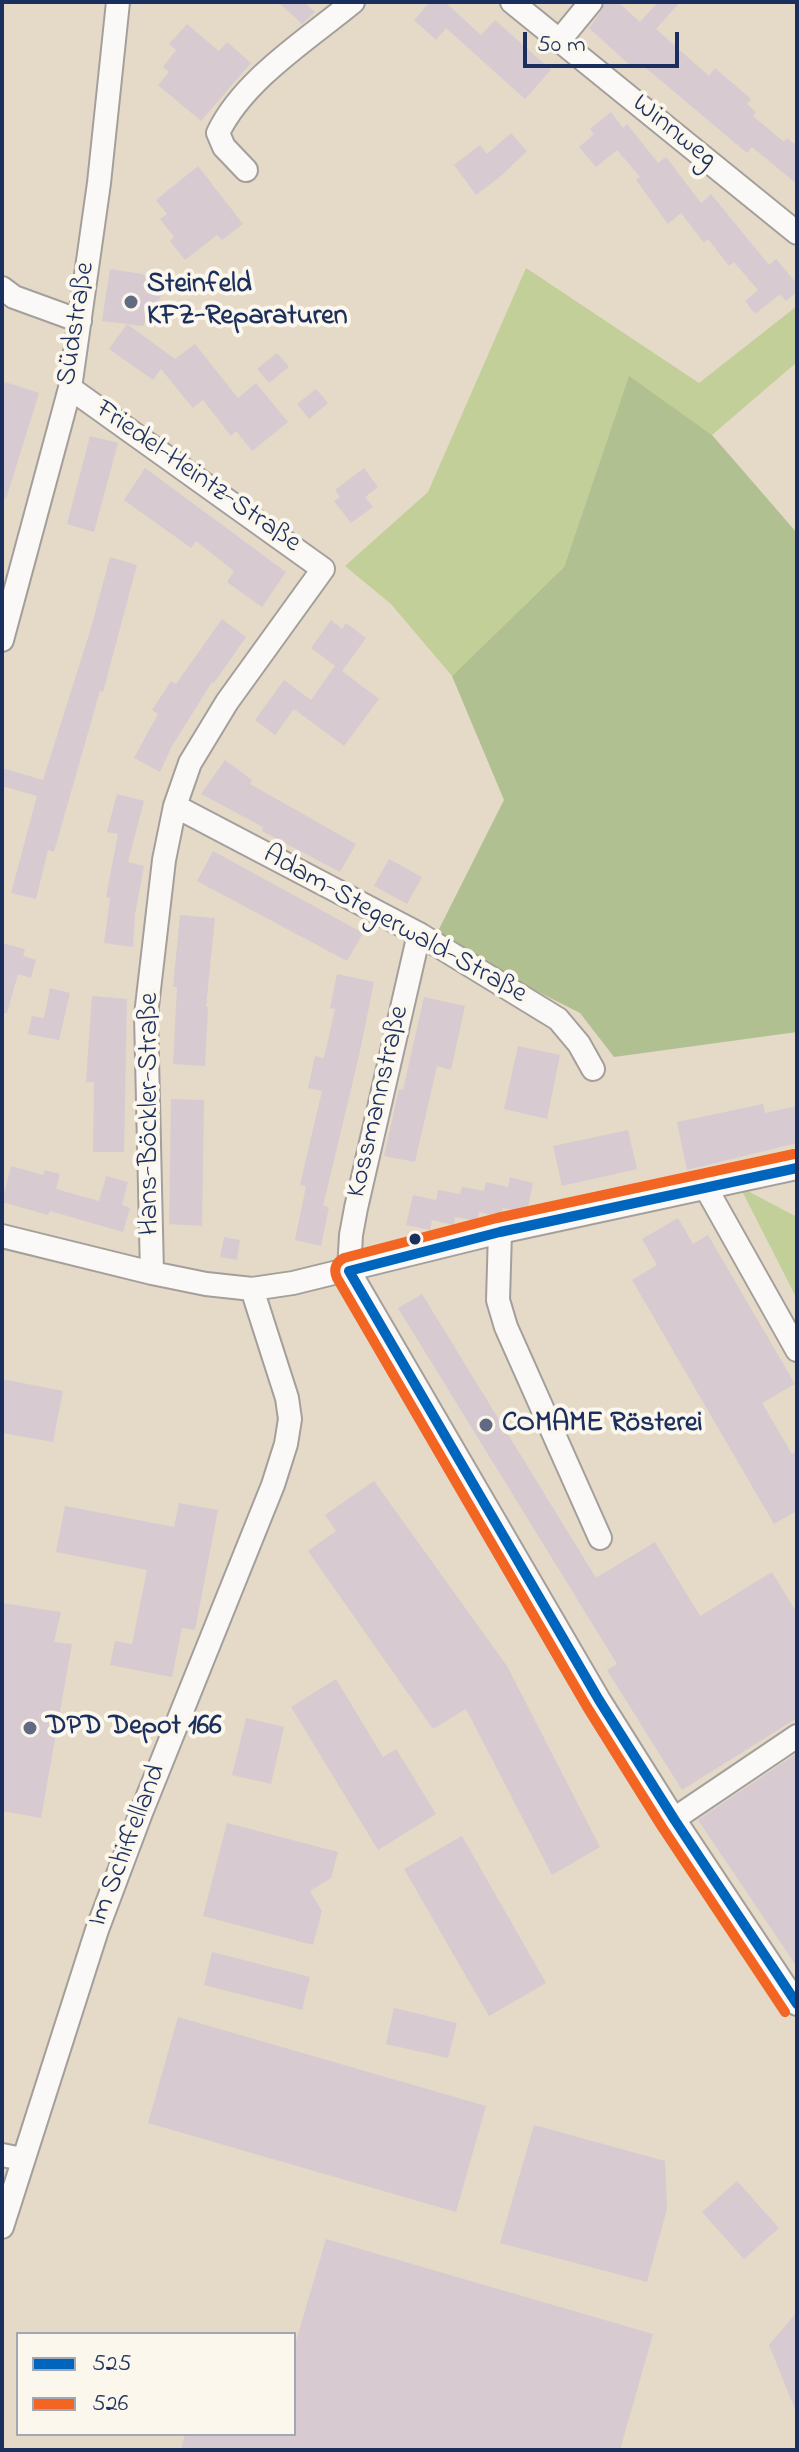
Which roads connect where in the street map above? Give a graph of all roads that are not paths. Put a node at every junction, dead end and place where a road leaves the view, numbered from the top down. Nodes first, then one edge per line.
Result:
1 (118, 2) edge
2 (353, 2) edge
3 (512, 2) edge
4 (591, 2) edge
5 (559, 41) junction
6 (246, 170) dead end
7 (797, 233) edge
8 (2, 288) edge
9 (80, 321) junction
10 (70, 388) junction
11 (323, 569) joint
12 (2, 640) edge
13 (175, 806) junction
14 (419, 934) junction
15 (593, 1069) dead end
16 (797, 1168) edge
17 (706, 1188) junction
18 (500, 1232) junction
19 (2, 1236) edge
20 (349, 1271) junction
21 (152, 1273) junction
22 (252, 1289) junction
23 (797, 1350) edge
24 (600, 1538) dead end
25 (797, 1736) edge
26 (674, 1819) junction
27 (797, 2004) edge
28 (12, 2157) edge
29 (2, 2227) edge

1 - 9 street, Südstraße
2 - 6 street
3 - 5 street, Winnweg
4 - 5 street
5 - 7 street, Winnweg
8 - 9 street
9 - 10 street, Südstraße
10 - 11 street, Friedel-Heintz-Straße
10 - 12 street, Südstraße
11 - 13 street, Hans-Böckler-Straße
13 - 14 street, Adam-Stegerwald-Straße
13 - 21 street, Hans-Böckler-Straße
14 - 15 street, Adam-Stegerwald-Straße
14 - 20 street, Kossmannstraße
16 - 17 street
17 - 18 street
17 - 23 street
18 - 20 street
18 - 24 street
19 - 21 street
20 - 22 street
20 - 26 street
21 - 22 street
22 - 28 street, Im Schiffelland
25 - 26 street
26 - 27 street
28 - 29 street, Im Schiffelland

